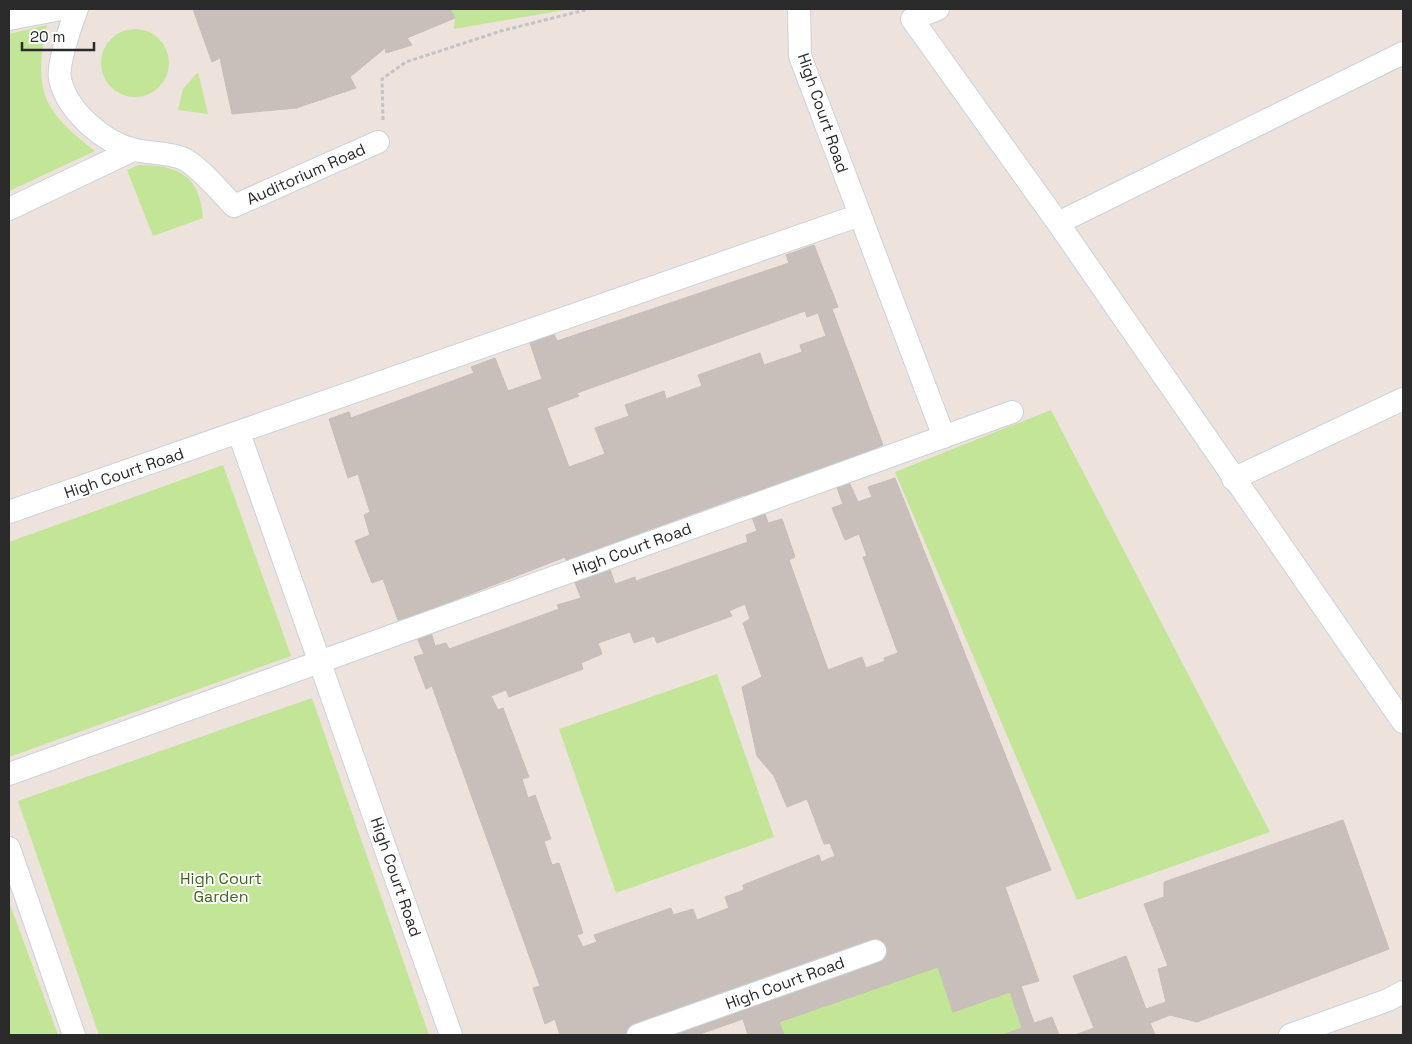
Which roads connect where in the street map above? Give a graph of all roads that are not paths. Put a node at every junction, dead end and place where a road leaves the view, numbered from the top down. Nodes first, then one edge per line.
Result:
1 (61, 9) edge
2 (77, 9) edge
3 (799, 9) edge
4 (938, 9) edge
5 (9, 19) edge
6 (1403, 52) edge
7 (378, 142) road end
8 (133, 150) junction
9 (9, 209) edge
10 (860, 215) junction
11 (1058, 223) junction
12 (1403, 399) edge
13 (1012, 412) dead end
14 (239, 432) junction
15 (944, 437) junction
16 (1233, 479) junction
17 (9, 512) edge
18 (320, 662) junction
19 (1403, 722) edge
20 (9, 774) edge
21 (9, 848) edge
22 (875, 951) dead end
23 (1403, 992) edge
24 (74, 1035) edge
25 (451, 1035) edge
26 (638, 1035) edge
27 (1290, 1035) edge

1 - 5 street
2 - 8 street, Auditorium Road
3 - 10 street, High Court Road
4 - 11 street
6 - 11 street
7 - 8 street, Auditorium Road
8 - 9 street
10 - 14 street, High Court Road
10 - 15 street, High Court Road
11 - 16 street
12 - 16 street
13 - 15 street, High Court Road
14 - 17 street, High Court Road
14 - 18 street, High Court Road
15 - 18 street, High Court Road
16 - 19 street
18 - 20 street, High Court Road
18 - 25 street, High Court Road
21 - 24 street
22 - 26 street, High Court Road
23 - 27 street

